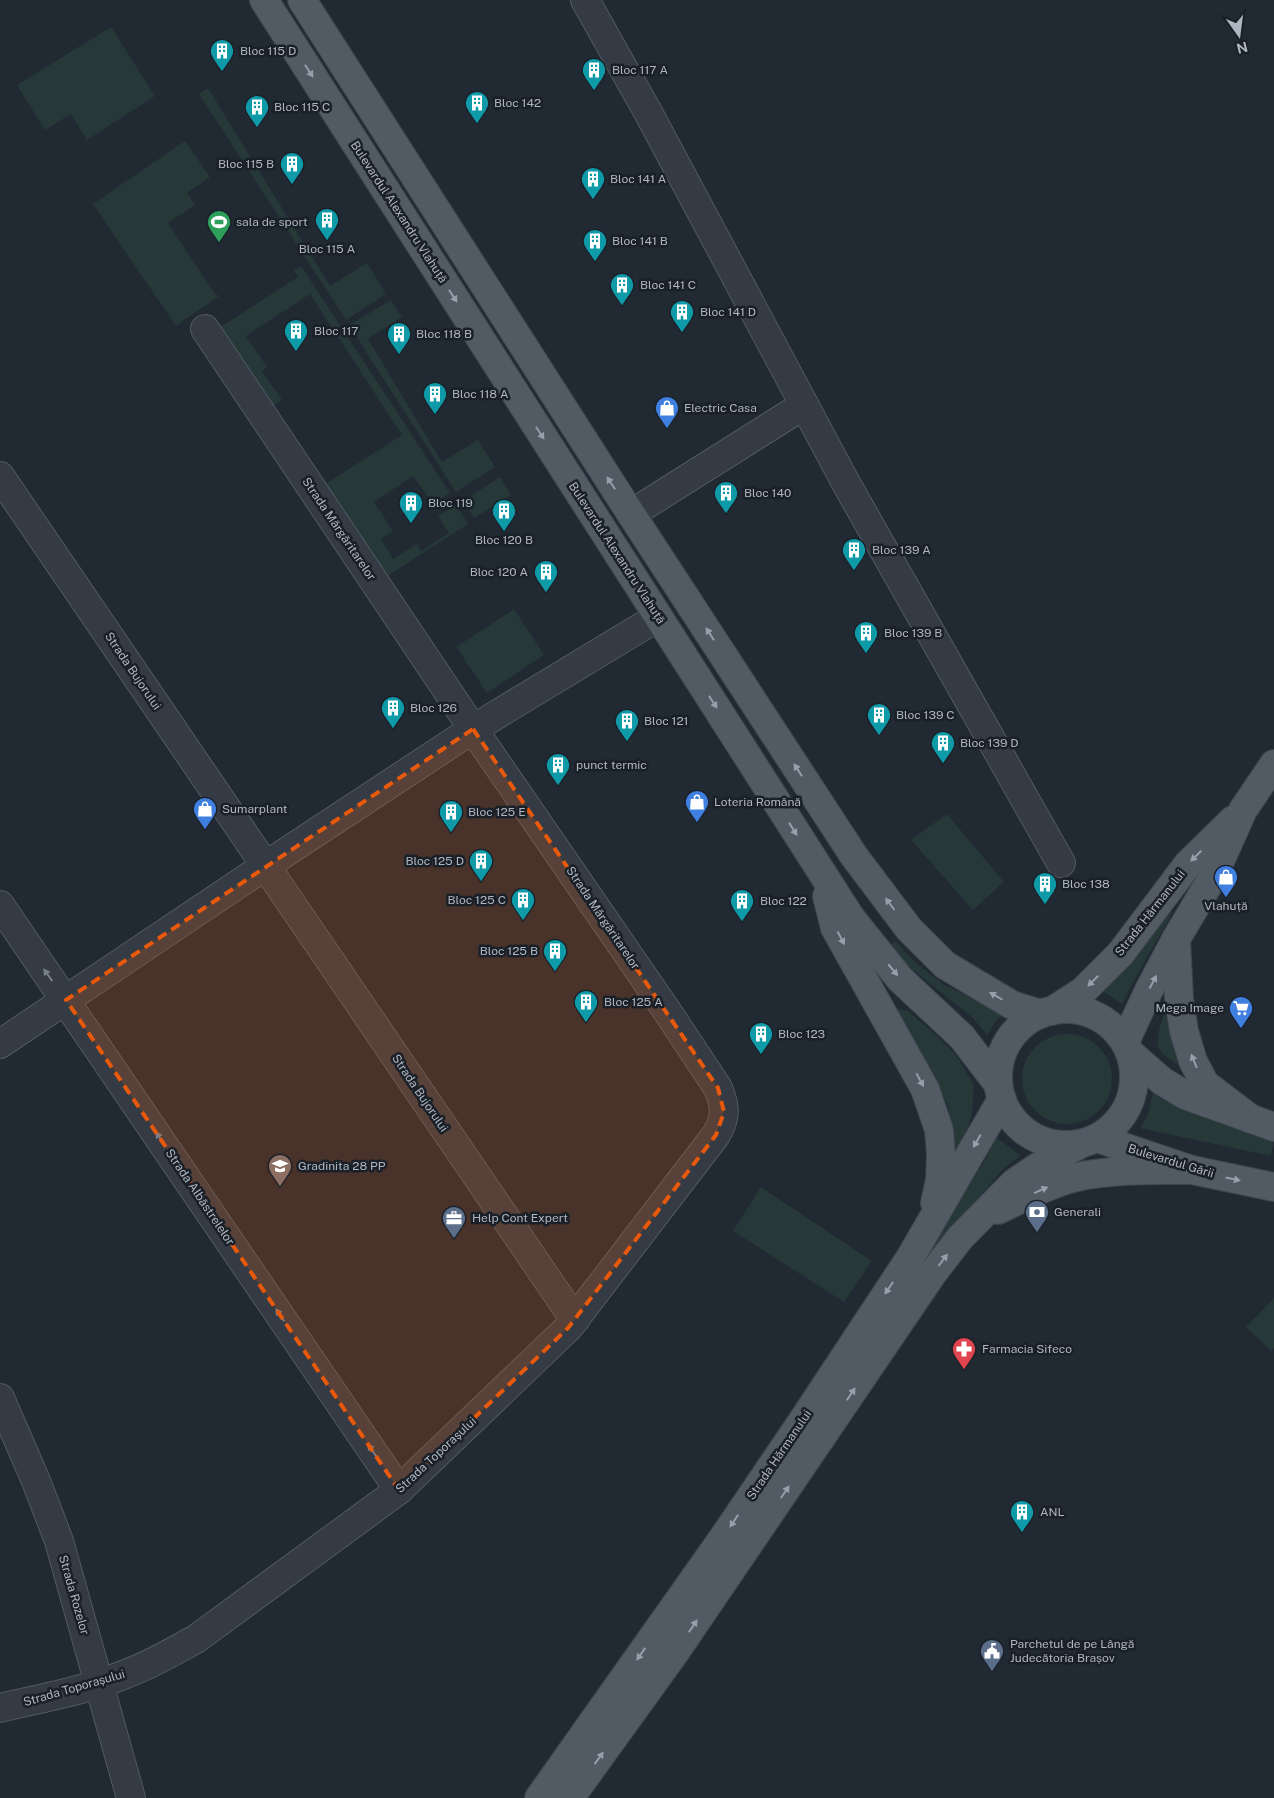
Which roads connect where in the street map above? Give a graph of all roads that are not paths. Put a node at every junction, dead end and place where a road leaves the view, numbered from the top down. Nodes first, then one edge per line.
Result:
1 (264, 0) edge
2 (302, 0) edge
3 (585, 0) edge
4 (205, 329) dead end
5 (804, 405) junction
6 (0, 476) edge
7 (631, 514) junction
8 (658, 617) junction
9 (473, 729) junction
10 (1274, 764) edge
11 (1243, 810) junction
12 (1061, 863) dead end
13 (265, 866) junction
14 (822, 875) junction
15 (0, 905) edge
16 (1176, 939) junction
17 (66, 1000) junction
18 (1046, 1013) junction
19 (0, 1044) edge
20 (1127, 1047) junction
21 (1000, 1091) junction
22 (724, 1112) joint
23 (1263, 1123) edge
24 (1088, 1141) junction
25 (1192, 1170) junction
26 (1274, 1187) edge
27 (980, 1217) junction
28 (925, 1232) junction
29 (574, 1320) junction
30 (0, 1398) edge
31 (399, 1490) junction
32 (99, 1683) junction
33 (0, 1708) edge
34 (131, 1798) edge
35 (538, 1798) edge
36 (570, 1798) edge

1 -> 8 main road, Bulevardul Alexandru Vlahuță
7 -> 2 main road
3 - 5 street
4 - 9 street, Strada Mărgăritarelor
5 - 7 street
5 - 12 street
6 - 13 street, Strada Bujorului
18 -> 7 main road
8 - 9 street
8 -> 14 main road, Bulevardul Alexandru Vlahuță
9 - 13 street
9 - 22 street, Strada Mărgăritarelor
10 - 11 main road, Strada Hărmanului
11 - 16 main road, Strada Hărmanului
11 -> 18 main road, Strada Hărmanului
13 - 17 street
13 - 29 street, Strada Bujorului
14 -> 21 main road, Bulevardul Alexandru Vlahuță
14 -> 28 main road
17 -> 15 street, Strada Albăstrelelor
20 -> 16 main road, Strada Hărmanului
23 -> 16 main road
17 - 19 street
31 -> 17 street, Strada Albăstrelelor
18 - 20 main road
18 - 21 main road
20 - 23 main road
20 - 24 main road
21 - 24 main road
21 -> 28 main road, Strada Hărmanului
22 - 29 street, Strada Toporașului
24 - 25 main road, Bulevardul Gării
24 - 27 main road, Strada Hărmanului
25 -> 26 main road, Bulevardul Gării
27 -> 25 main road
36 -> 27 main road, Strada Hărmanului
28 -> 35 main road, Strada Hărmanului
29 - 31 street, Strada Toporașului
30 - 32 street, Strada Rozelor
31 - 32 street, Strada Toporașului
32 - 33 street, Strada Toporașului
32 - 34 street, Strada Rozelor

